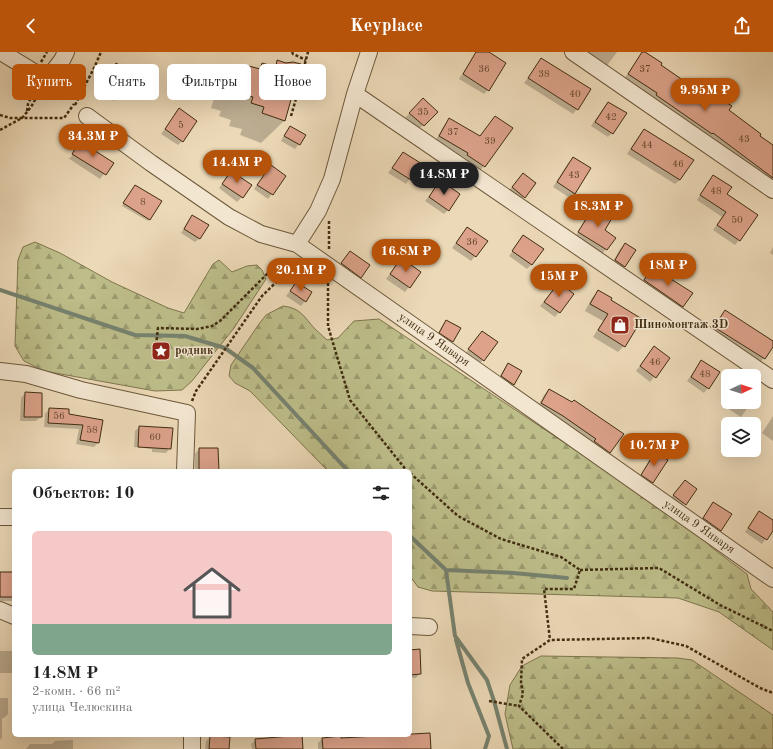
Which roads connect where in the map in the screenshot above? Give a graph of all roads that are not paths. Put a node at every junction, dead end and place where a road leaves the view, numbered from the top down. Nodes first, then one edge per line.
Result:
1 (0, 52) edge
2 (66, 52) edge
3 (369, 52) edge
4 (573, 52) edge
5 (355, 94) junction
6 (87, 116) road end
7 (773, 190) edge
8 (297, 244) junction
9 (0, 371) edge
10 (773, 380) edge
11 (185, 469) edge
12 (0, 517) edge
13 (12, 517) edge
14 (773, 579) edge
15 (0, 610) edge
16 (12, 615) edge
17 (412, 626) edge
18 (429, 627) dead end
19 (192, 737) edge
20 (192, 749) edge

1 - 2 street
3 - 5 street
4 - 7 street
5 - 8 street
5 - 10 street
6 - 8 street, улица 9 Января
8 - 14 street, улица 9 Января
9 - 11 street
12 - 13 street
15 - 16 street
17 - 18 street
19 - 20 street

